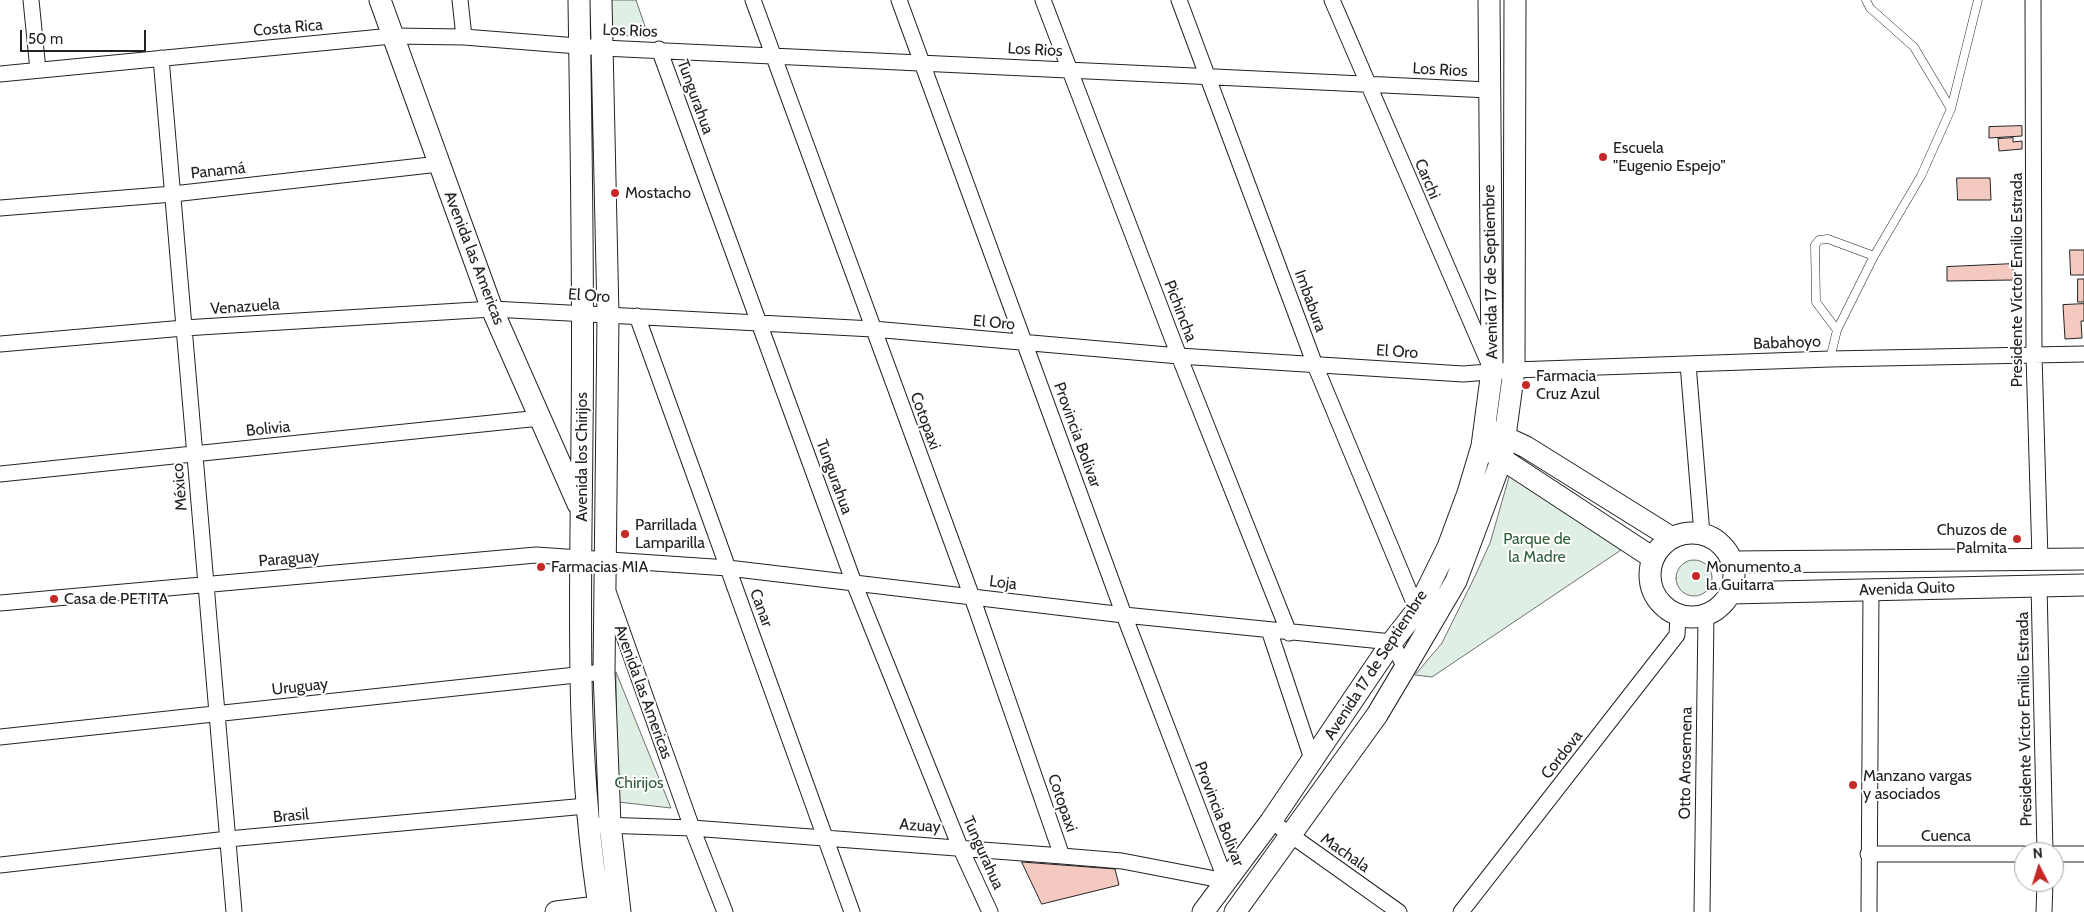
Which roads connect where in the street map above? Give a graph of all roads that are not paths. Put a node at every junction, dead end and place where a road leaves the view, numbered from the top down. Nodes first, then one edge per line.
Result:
1 (31, 0) edge
2 (380, 0) edge
3 (460, 0) edge
4 (579, 0) edge
5 (601, 0) edge
6 (754, 0) edge
7 (899, 0) edge
8 (1043, 0) edge
9 (1179, 0) edge
10 (1332, 0) edge
11 (1489, 0) edge
12 (1515, 0) edge
13 (1866, 0) edge
14 (1978, 0) edge
15 (2034, 0) edge
16 (392, 36) junction
17 (464, 37) junction
18 (580, 46) junction
19 (603, 48) junction
20 (659, 49) junction
21 (773, 55) junction
22 (161, 58) junction
23 (922, 62) junction
24 (38, 70) junction
25 (1070, 70) junction
26 (0, 74) edge
27 (1208, 76) junction
28 (1367, 84) junction
29 (1489, 90) junction
30 (1951, 109) junction
31 (439, 164) junction
32 (173, 194) junction
33 (0, 208) edge
34 (1874, 256) junction
35 (492, 309) junction
36 (582, 313) junction
37 (608, 315) junction
38 (637, 316) junction
39 (759, 322) junction
40 (184, 328) junction
41 (873, 329) junction
42 (1837, 330) junction
43 (0, 344) edge
44 (1025, 344) junction
45 (2084, 354) edge
46 (2034, 355) junction
47 (1179, 356) junction
48 (1830, 359) junction
49 (1688, 364) junction
50 (1315, 365) junction
51 (1514, 370) junction
52 (1492, 371) junction
53 (540, 418) junction
54 (582, 431) junction
55 (1483, 437) junction
56 (1506, 437) junction
57 (550, 441) junction
58 (195, 454) junction
59 (1502, 458) junction
60 (0, 474) edge
61 (582, 512) junction
62 (1702, 534) junction
63 (1672, 538) junction
64 (582, 558) junction
65 (1653, 558) junction
66 (2040, 559) junction
67 (2084, 559) edge
68 (605, 560) junction
69 (1733, 562) junction
70 (728, 568) junction
71 (605, 583) junction
72 (854, 583) junction
73 (206, 584) junction
74 (2084, 584) edge
75 (2039, 586) junction
76 (1871, 590) junction
77 (1731, 593) junction
78 (972, 597) junction
79 (0, 602) edge
80 (1416, 610) junction
81 (1124, 615) junction
82 (1678, 615) junction
83 (1706, 615) junction
84 (1268, 630) junction
85 (1289, 633) junction
86 (1392, 642) junction
87 (1405, 668) junction
88 (604, 672) junction
89 (580, 675) junction
90 (218, 713) junction
91 (0, 737) edge
92 (1313, 762) junction
93 (587, 817) junction
94 (1271, 822) junction
95 (610, 824) junction
96 (692, 828) junction
97 (1290, 835) junction
98 (825, 837) junction
99 (228, 839) junction
100 (2045, 842) edge
101 (960, 847) junction
102 (1868, 854) junction
103 (2014, 854) edge
104 (2064, 854) edge
105 (2084, 854) edge
106 (1062, 856) junction
107 (0, 865) edge
108 (1226, 881) junction
109 (2044, 892) edge
110 (609, 909) edge
111 (234, 912) edge
112 (556, 912) edge
113 (725, 912) edge
114 (852, 912) edge
115 (990, 912) edge
116 (1203, 912) edge
117 (1235, 912) edge
118 (1399, 912) edge
119 (1461, 912) edge
120 (1702, 912) edge
121 (1869, 912) edge
122 (2044, 912) edge

1 - 24 street
2 - 16 street, Avenida las Americas
3 - 17 street
4 - 18 street, Avenida los Chirijos
5 - 19 street, Avenida los Chirijos
6 - 21 street, Cotopaxi
7 - 23 street, Provincia Bolivar
8 - 25 street, Pichincha
9 - 27 street, Imbabura
10 - 28 street, Carchi
11 - 29 street, Avenida 17 de Septiembre
12 - 51 street, Avenida 17 de Septiembre
13 - 30 lane
14 - 30 lane
15 - 46 street, Presidente Víctor Emilio Estrada
16 - 17 street, Costa Rica
16 - 22 street, Costa Rica
16 - 31 street, Avenida las Americas
17 - 18 street, Costa Rica
18 - 19 street, Los Rios
18 - 36 street, Avenida los Chirijos
19 - 20 street, Los Rios
19 - 37 street, Avenida los Chirijos
20 - 21 street, Los Rios
20 - 39 street, Tungurahua
21 - 23 street, Los Rios
21 - 41 street, Cotopaxi
22 - 24 street, Costa Rica
22 - 32 street, México
23 - 25 street, Los Rios
23 - 44 street, Provincia Bolivar
24 - 26 street, Costa Rica
25 - 27 street, Los Rios
25 - 47 street, Pichincha
27 - 28 street, Los Rios
27 - 50 street, Imbabura
28 - 29 street, Los Rios
28 - 52 street, Carchi
29 - 52 street, Avenida 17 de Septiembre
30 - 34 lane
31 - 32 street, Panamá
31 - 35 street, Avenida las Americas
32 - 33 street, Panamá
32 - 40 street, México
34 - 42 lane
34 - 42 lane
35 - 36 street, El Oro
35 - 40 street, Venazuela
35 - 53 street, Avenida las Americas
36 - 37 street, El Oro
36 - 54 street, Avenida los Chirijos
37 - 38 street, El Oro
37 - 68 street, Avenida los Chirijos
38 - 39 street, El Oro
38 - 70 street, Canar
39 - 41 street, El Oro
39 - 72 street, Tungurahua
40 - 43 street, Venazuela
40 - 58 street, México
41 - 44 street, El Oro
41 - 78 street, Cotopaxi
42 - 48 lane
44 - 47 street, El Oro
44 - 81 street, Provincia Bolivar
45 - 46 street, Babahoyo
46 - 48 street, Babahoyo
46 - 66 street, Presidente Víctor Emilio Estrada
47 - 50 street, El Oro
47 - 85 street, Pichincha
48 - 49 street, Babahoyo
49 - 51 street, Babahoyo
49 - 62 street
50 - 52 street, El Oro
50 - 80 street, Imbabura
51 - 52 street, Babahoyo
51 - 56 street, Avenida 17 de Septiembre
52 - 55 street, Avenida 17 de Septiembre
53 - 57 street, Avenida las Americas
53 - 58 street, Bolivia
54 - 57 street
54 - 61 street, Avenida los Chirijos
55 - 56 street
55 - 59 street
55 - 80 street, Avenida 17 de Septiembre
56 - 59 street, Avenida 17 de Septiembre
56 - 63 street
57 - 61 street, Avenida las Americas
58 - 60 street, Bolivia
58 - 73 street, México
59 - 65 street
59 - 87 street, Avenida 17 de Septiembre
61 - 64 street, Avenida los Chirijos
62 - 63 street
62 - 69 street
63 - 65 street
64 - 68 street, Loja
64 - 73 street, Paraguay
64 - 89 street, Avenida los Chirijos
65 - 82 street
66 - 67 street, Avenida Quito
66 - 69 street, Avenida Quito
68 - 70 street, Loja
68 - 71 street, Avenida los Chirijos
69 - 77 street
70 - 72 street, Loja
70 - 98 street, Canar
71 - 88 street, Avenida los Chirijos
71 - 96 street, Avenida las Americas
72 - 78 street, Loja
72 - 101 street, Tungurahua
73 - 79 street, Paraguay
73 - 90 street, México
74 - 75 street, Avenida Quito
75 - 76 street, Avenida Quito
75 - 100 street, Presidente Víctor Emilio Estrada
76 - 77 street, Avenida Quito
76 - 102 street
77 - 83 street
78 - 81 street, Loja
78 - 106 street, Cotopaxi
80 - 86 street, Avenida 17 de Septiembre
81 - 84 street, Loja
81 - 108 street, Provincia Bolivar
82 - 83 street
82 - 119 street, Cordova
83 - 120 street, Otto Arosemena
84 - 85 street, Loja
84 - 92 street
85 - 86 street, Loja
86 - 87 street
86 - 92 street, Avenida 17 de Septiembre
87 - 97 street, Avenida 17 de Septiembre
88 - 89 street, Uruguay
88 - 95 street, Avenida los Chirijos
89 - 90 street, Uruguay
89 - 93 street, Avenida los Chirijos
90 - 91 street, Uruguay
90 - 99 street, México
92 - 94 street, Avenida 17 de Septiembre
93 - 95 street, Brasil
93 - 99 street, Brasil
93 - 110 street, Avenida los Chirijos
94 - 97 street, Machala
94 - 108 street, Avenida 17 de Septiembre
95 - 96 street, Azuay
95 - 110 street, Avenida los Chirijos
96 - 98 street, Azuay
96 - 113 street, Avenida las Americas
97 - 117 street, Avenida 17 de Septiembre
97 - 118 street, Machala
98 - 101 street, Azuay
98 - 114 street, Canar
99 - 107 street, Brasil
99 - 111 street, México
101 - 106 street, Azuay
101 - 115 street, Tungurahua
102 - 103 street, Cuenca
102 - 121 street
104 - 105 street
106 - 108 street, Azuay
108 - 116 street, Avenida 17 de Septiembre
109 - 122 street
110 - 112 street

